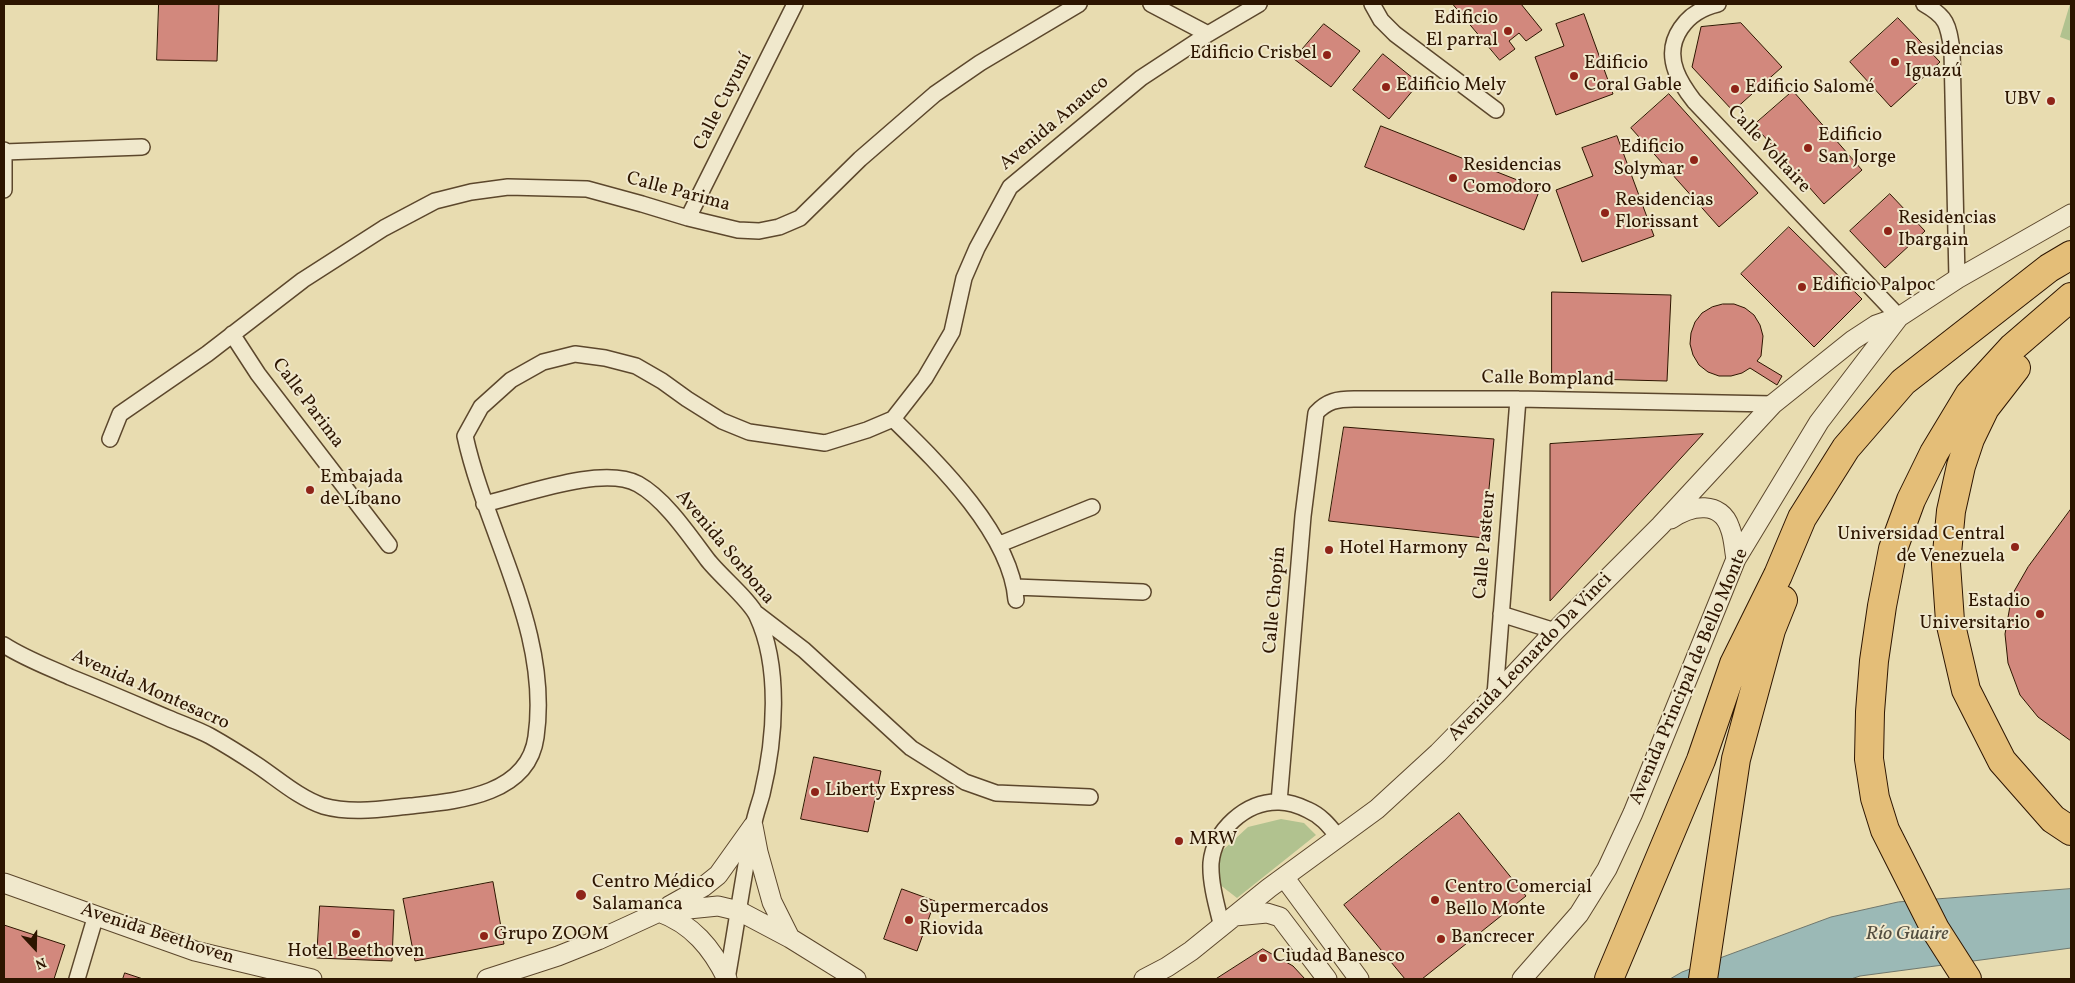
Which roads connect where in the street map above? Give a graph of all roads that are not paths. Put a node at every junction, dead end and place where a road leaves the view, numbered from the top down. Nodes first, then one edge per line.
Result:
1 (796, 4) edge
2 (1080, 4) edge
3 (1151, 4) edge
4 (1259, 4) edge
5 (1372, 4) edge
6 (1718, 4) edge
7 (1924, 4) edge
8 (1208, 34) junction
9 (1496, 110) dead end
10 (142, 147) dead end
11 (4, 151) edge
12 (4, 190) edge
13 (2071, 214) edge
14 (688, 218) junction
15 (2071, 256) edge
16 (2071, 269) edge
17 (1957, 278) junction
18 (2071, 297) edge
19 (2071, 316) edge
20 (1899, 318) junction
21 (232, 334) junction
22 (1518, 399) junction
23 (1773, 404) junction
24 (1324, 405) joint
25 (893, 419) junction
26 (110, 439) dead end
27 (484, 504) junction
28 (1092, 507) dead end
29 (1660, 526) junction
30 (1000, 544) junction
31 (390, 545) dead end
32 (1736, 559) junction
33 (1143, 592) dead end
34 (756, 613) junction
35 (1501, 614) junction
36 (1555, 631) junction
37 (4, 645) edge
38 (1495, 695) junction
39 (1090, 797) dead end
40 (1279, 802) junction
41 (753, 826) junction
42 (2071, 831) edge
43 (1339, 838) junction
44 (1284, 877) junction
45 (4, 883) edge
46 (659, 912) junction
47 (739, 912) junction
48 (96, 916) junction
49 (1228, 921) junction
50 (790, 938) junction
51 (77, 979) edge
52 (312, 979) edge
53 (487, 979) edge
54 (727, 979) edge
55 (856, 979) edge
56 (1144, 979) edge
57 (1327, 979) edge
58 (1359, 979) edge
59 (1522, 979) edge
60 (1609, 979) edge
61 (1703, 979) edge
62 (1967, 979) edge

1 - 14 street, Calle Cuyuní
2 - 14 street, Calle Parima
3 - 8 street
4 - 8 street, Avenida Anauco
5 - 9 street
6 - 20 street, Calle Voltaire
7 - 17 street
8 - 25 street, Avenida Anauco
10 - 11 street
11 - 12 street
13 - 17 street, Avenida Principal de Bello Monte
14 - 21 street, Calle Parima
15 - 60 highway
16 - 61 highway
17 - 20 street, Avenida Principal de Bello Monte
18 - 62 highway
19 - 42 highway
20 - 23 street, Avenida Leonardo Da Vinci
20 - 32 street, Avenida Principal de Bello Monte
21 - 26 street, Calle Parima
21 - 31 street, Calle Parima
22 - 23 street, Calle Bompland
22 - 24 street, Calle Bompland
22 - 35 street, Calle Pasteur
23 - 29 street, Avenida Leonardo Da Vinci
24 - 40 street, Calle Chopín
25 - 27 street, Avenida Anauco
25 - 30 street
27 - 34 street, Avenida Sorbona
27 - 37 street, Avenida Montesacro
28 - 30 street
29 - 32 street
29 - 36 street, Avenida Leonardo Da Vinci
30 - 33 street
32 - 59 street, Avenida Principal de Bello Monte
34 - 39 street
34 - 41 street, Avenida Sorbona
35 - 36 street
35 - 38 street, Calle Pasteur
36 - 38 street, Avenida Leonardo Da Vinci
38 - 43 street, Avenida Leonardo Da Vinci
40 - 43 street
40 - 49 street
41 - 46 street
41 - 47 street, Avenida Sorbona
41 - 50 street
43 - 44 street, Avenida Leonardo Da Vinci
44 - 49 street, Avenida Leonardo Da Vinci
44 - 58 street
45 - 48 street, Avenida Beethoven
46 - 47 street
46 - 53 street
46 - 54 street
47 - 50 street
47 - 54 street, Avenida Sorbona
48 - 51 street
48 - 52 street, Avenida Beethoven
49 - 56 street, Avenida Leonardo Da Vinci
49 - 57 street
50 - 55 street

